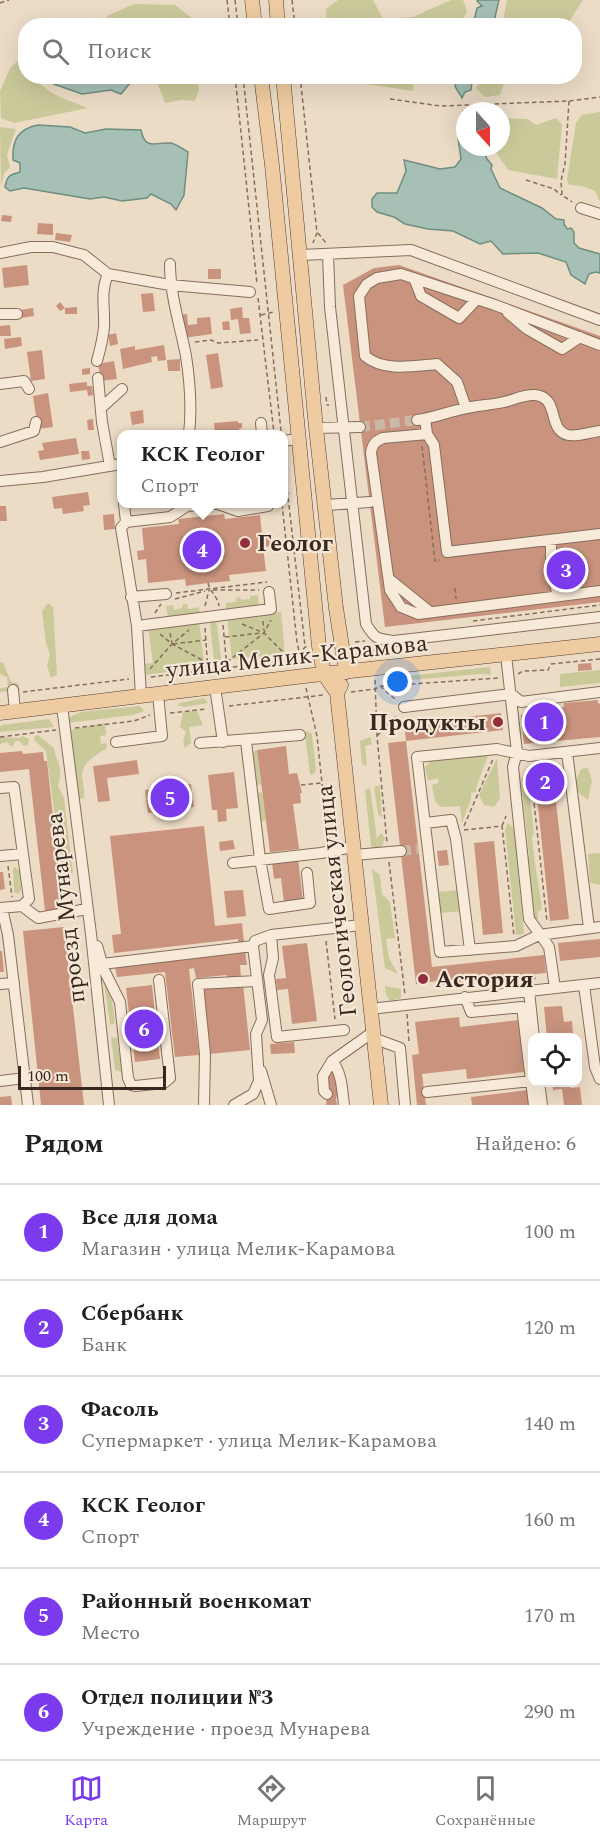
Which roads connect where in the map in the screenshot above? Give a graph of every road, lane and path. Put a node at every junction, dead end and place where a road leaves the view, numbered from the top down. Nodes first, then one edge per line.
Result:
1 (9, 0) edge
2 (227, 0) edge
3 (235, 0) edge
4 (252, 0) edge
5 (276, 0) edge
6 (292, 0) edge
7 (0, 3) edge
8 (229, 18) edge
9 (237, 18) edge
10 (254, 18) edge
11 (277, 18) edge
12 (294, 18) edge
13 (236, 84) edge
14 (244, 84) edge
15 (262, 84) edge
16 (284, 84) edge
17 (301, 84) edge
18 (600, 97) edge
19 (390, 99) dead end
20 (569, 100) junction
21 (526, 180) dead end
22 (562, 195) junction
23 (581, 208) joint
24 (600, 214) edge
25 (0, 252) edge
26 (328, 254) junction
27 (307, 255) junction
28 (170, 264) dead end
29 (108, 274) junction
30 (414, 278) junction
31 (170, 285) junction
32 (250, 292) dead end
33 (477, 299) junction
34 (503, 309) junction
35 (0, 314) edge
36 (17, 314) dead end
37 (600, 321) edge
38 (580, 337) junction
39 (258, 340) dead end
40 (182, 343) junction
41 (600, 345) edge
42 (309, 360) junction
43 (97, 361) dead end
44 (290, 361) junction
45 (98, 378) dead end
46 (0, 384) edge
47 (122, 388) dead end
48 (29, 389) dead end
49 (326, 394) dead end
50 (101, 408) junction
51 (342, 408) junction
52 (466, 408) junction
53 (36, 422) dead end
54 (360, 426) tunnel mouth
55 (344, 427) junction
56 (316, 428) junction
57 (190, 430) edge
58 (273, 430) edge
59 (280, 430) edge
60 (600, 431) edge
61 (424, 434) junction
62 (298, 439) junction
63 (288, 440) edge
64 (0, 442) edge
65 (116, 465) edge
66 (0, 481) edge
67 (288, 486) edge
68 (370, 502) dead end
69 (351, 503) junction
70 (326, 505) junction
71 (124, 508) edge
72 (184, 508) edge
73 (229, 508) edge
74 (256, 508) edge
75 (282, 508) edge
76 (126, 522) junction
77 (600, 534) edge
78 (443, 560) dead end
79 (556, 579) tunnel mouth
80 (273, 581) dead end
81 (208, 583) dead end
82 (210, 590) junction
83 (264, 591) joint
84 (600, 591) edge
85 (558, 596) junction
86 (131, 597) junction
87 (169, 597) junction
88 (600, 605) edge
89 (222, 615) junction
90 (273, 617) dead end
91 (600, 617) edge
92 (204, 618) junction
93 (471, 621) dead end
94 (243, 624) dead end
95 (142, 625) junction
96 (264, 633) junction
97 (224, 637) junction
98 (206, 640) junction
99 (370, 641) dead end
100 (342, 643) junction
101 (172, 644) junction
102 (600, 644) edge
103 (312, 646) junction
104 (299, 655) junction
105 (506, 655) junction
106 (600, 659) edge
107 (291, 660) junction
108 (227, 662) junction
109 (208, 663) junction
110 (227, 669) junction
111 (374, 670) junction
112 (208, 671) junction
113 (346, 672) junction
114 (324, 674) junction
115 (304, 676) junction
116 (139, 678) junction
117 (509, 678) junction
118 (380, 686) junction
119 (215, 687) junction
120 (375, 689) junction
121 (13, 692) joint
122 (600, 692) edge
123 (337, 693) junction
124 (158, 694) junction
125 (511, 694) junction
126 (141, 696) junction
127 (307, 697) junction
128 (62, 706) junction
129 (218, 707) junction
130 (404, 707) junction
131 (15, 711) junction
132 (0, 712) edge
133 (161, 714) junction
134 (64, 729) junction
135 (300, 735) dead end
136 (377, 736) junction
137 (0, 737) edge
138 (116, 741) dead end
139 (246, 741) junction
140 (223, 742) junction
141 (200, 743) dead end
142 (600, 748) edge
143 (497, 749) junction
144 (567, 752) junction
145 (523, 754) junction
146 (322, 782) junction
147 (301, 785) dead end
148 (0, 788) edge
149 (425, 823) junction
150 (329, 850) junction
151 (400, 850) tunnel mouth
152 (353, 851) junction
153 (388, 852) junction
154 (23, 854) junction
155 (3, 856) edge
156 (260, 859) junction
157 (233, 863) dead end
158 (307, 873) dead end
159 (79, 880) dead end
160 (60, 883) dead end
161 (9, 907) edge
162 (87, 909) junction
163 (361, 925) junction
164 (594, 927) edge
165 (325, 928) junction
166 (91, 934) junction
167 (544, 934) junction
168 (271, 935) junction
169 (253, 946) junction
170 (516, 946) junction
171 (470, 950) junction
172 (102, 964) junction
173 (159, 980) dead end
174 (257, 981) junction
175 (14, 983) junction
176 (600, 983) edge
177 (0, 984) edge
178 (585, 985) junction
179 (555, 988) junction
180 (529, 991) junction
181 (465, 997) junction
182 (406, 1005) junction
183 (370, 1009) junction
184 (340, 1030) joint
185 (533, 1033) edge
186 (373, 1035) junction
187 (528, 1042) edge
188 (410, 1050) dead end
189 (258, 1059) junction
190 (332, 1060) junction
191 (25, 1078) junction
192 (600, 1079) edge
193 (0, 1081) edge
194 (528, 1083) edge
195 (535, 1087) edge
196 (537, 1087) edge
197 (336, 1092) junction
198 (427, 1092) dead end
199 (28, 1105) edge
200 (109, 1105) edge
201 (204, 1105) edge
202 (234, 1105) edge
203 (272, 1105) edge
204 (344, 1105) edge
205 (381, 1105) edge
206 (405, 1105) edge
207 (534, 1105) edge
208 (542, 1105) edge

1 - 7 path
2 - 8 path
3 - 9 path
4 - 10 main road
5 - 11 main road
6 - 12 path
13 - 58 path
14 - 59 path
15 - 44 main road
16 - 27 main road
17 - 27 path
18 - 20 path
19 - 20 path
20 - 22 path
21 - 22 path
22 - 23 path
23 - 24 street
25 - 29 street
26 - 27 street
26 - 37 street
26 - 51 street
27 - 42 main road
28 - 31 street
29 - 31 street
29 - 43 street
30 - 33 street
30 - 33 street
30 - 52 street
31 - 32 street
31 - 40 street
33 - 34 street
34 - 38 street
34 - 38 street
35 - 36 street
38 - 41 street
39 - 40 path
40 - 57 street
42 - 44 main road
42 - 56 main road
44 - 62 main road
45 - 50 street
46 - 48 street
47 - 50 street
49 - 51 path
50 - 65 street
51 - 55 street
52 - 60 street
52 - 61 street
53 - 64 street
54 - 55 street
55 - 56 street
55 - 69 street
56 - 70 main road
61 - 77 street
61 - 78 path
61 - 85 street
62 - 63 street
62 - 103 main road
65 - 66 street
67 - 103 path
68 - 69 street
69 - 70 street
69 - 91 street
70 - 100 main road
71 - 76 street
72 - 76 street
73 - 74 street
75 - 104 path
76 - 86 street
79 - 85 street
80 - 82 path
81 - 82 path
82 - 83 path
82 - 87 path
82 - 87 path
82 - 89 path
82 - 92 path
83 - 89 street
84 - 85 street
86 - 87 street
86 - 95 street
88 - 93 path
89 - 92 street
89 - 97 path
90 - 96 path
92 - 95 street
92 - 98 path
92 - 101 path
94 - 96 path
95 - 101 path
95 - 116 street
96 - 97 path
96 - 107 path
96 - 108 path
97 - 108 path
98 - 101 path
98 - 109 path
99 - 100 path
100 - 113 main road
101 - 109 path
101 - 116 path
102 - 105 main road, улица Мелик-Карамова
103 - 104 path
103 - 114 main road
104 - 107 path
104 - 115 path
105 - 111 main road, улица Мелик-Карамова
105 - 117 street
106 - 117 path
107 - 110 path
108 - 110 path
109 - 112 path
110 - 112 path
111 - 113 main road, улица Мелик-Карамова
111 - 120 path
112 - 116 path
113 - 114 main road, улица Мелик-Карамова
113 - 123 main road, Геологическая улица
114 - 115 main road, улица Мелик-Карамова
114 - 123 main road, Геологическая улица
115 - 119 main road, улица Мелик-Карамова
115 - 127 path
116 - 121 path
116 - 126 street
117 - 118 path
117 - 125 street
118 - 120 path
118 - 130 path
119 - 124 main road, улица Мелик-Карамова
119 - 129 street
120 - 123 path
120 - 136 path
121 - 131 street
122 - 125 street
123 - 127 path
123 - 152 main road, Геологическая улица
124 - 126 main road, улица Мелик-Карамова
124 - 133 street
125 - 130 street
125 - 145 street
126 - 128 main road, улица Мелик-Карамова
127 - 129 path
127 - 146 path
128 - 131 main road, улица Мелик-Карамова
128 - 134 street, проезд Мунарева
129 - 133 path
129 - 140 street
130 - 136 path
131 - 132 main road, улица Мелик-Карамова
133 - 134 path
133 - 138 street
134 - 137 path
134 - 162 street, проезд Мунарева
135 - 139 street
136 - 153 path
139 - 140 street
139 - 156 street
140 - 141 street
142 - 144 street
143 - 145 street
143 - 149 street
143 - 170 path
144 - 145 street
144 - 164 street
145 - 167 path
145 - 167 street
146 - 147 path
146 - 150 path
148 - 154 street
149 - 171 street
149 - 171 street
150 - 152 street
150 - 156 street
150 - 165 path
151 - 153 street
152 - 153 street
152 - 163 main road, Геологическая улица
153 - 182 path
154 - 155 street
154 - 161 street
155 - 161 path
156 - 157 street
156 - 158 street
159 - 160 path
161 - 162 street
161 - 175 street
162 - 166 street, проезд Мунарева
163 - 165 street
163 - 183 main road, Геологическая улица
164 - 167 street
165 - 168 street
165 - 184 path
166 - 172 street
166 - 200 street, проезд Мунарева
167 - 170 street
167 - 179 street
168 - 169 street
168 - 184 street
169 - 172 street
169 - 174 street
170 - 171 street
172 - 173 street
174 - 189 street
174 - 201 street
175 - 177 street
175 - 191 street
176 - 178 street
178 - 179 street
178 - 192 street
179 - 180 street
180 - 181 street
180 - 185 street
181 - 182 street
181 - 187 street
182 - 183 street
182 - 188 path
183 - 186 main road, Геологическая улица
186 - 190 street
186 - 205 main road, Геологическая улица
186 - 206 street
189 - 202 street
189 - 203 street
190 - 197 street
190 - 197 street
191 - 193 street
191 - 199 street
194 - 198 street
195 - 207 street
196 - 208 street
197 - 204 street

